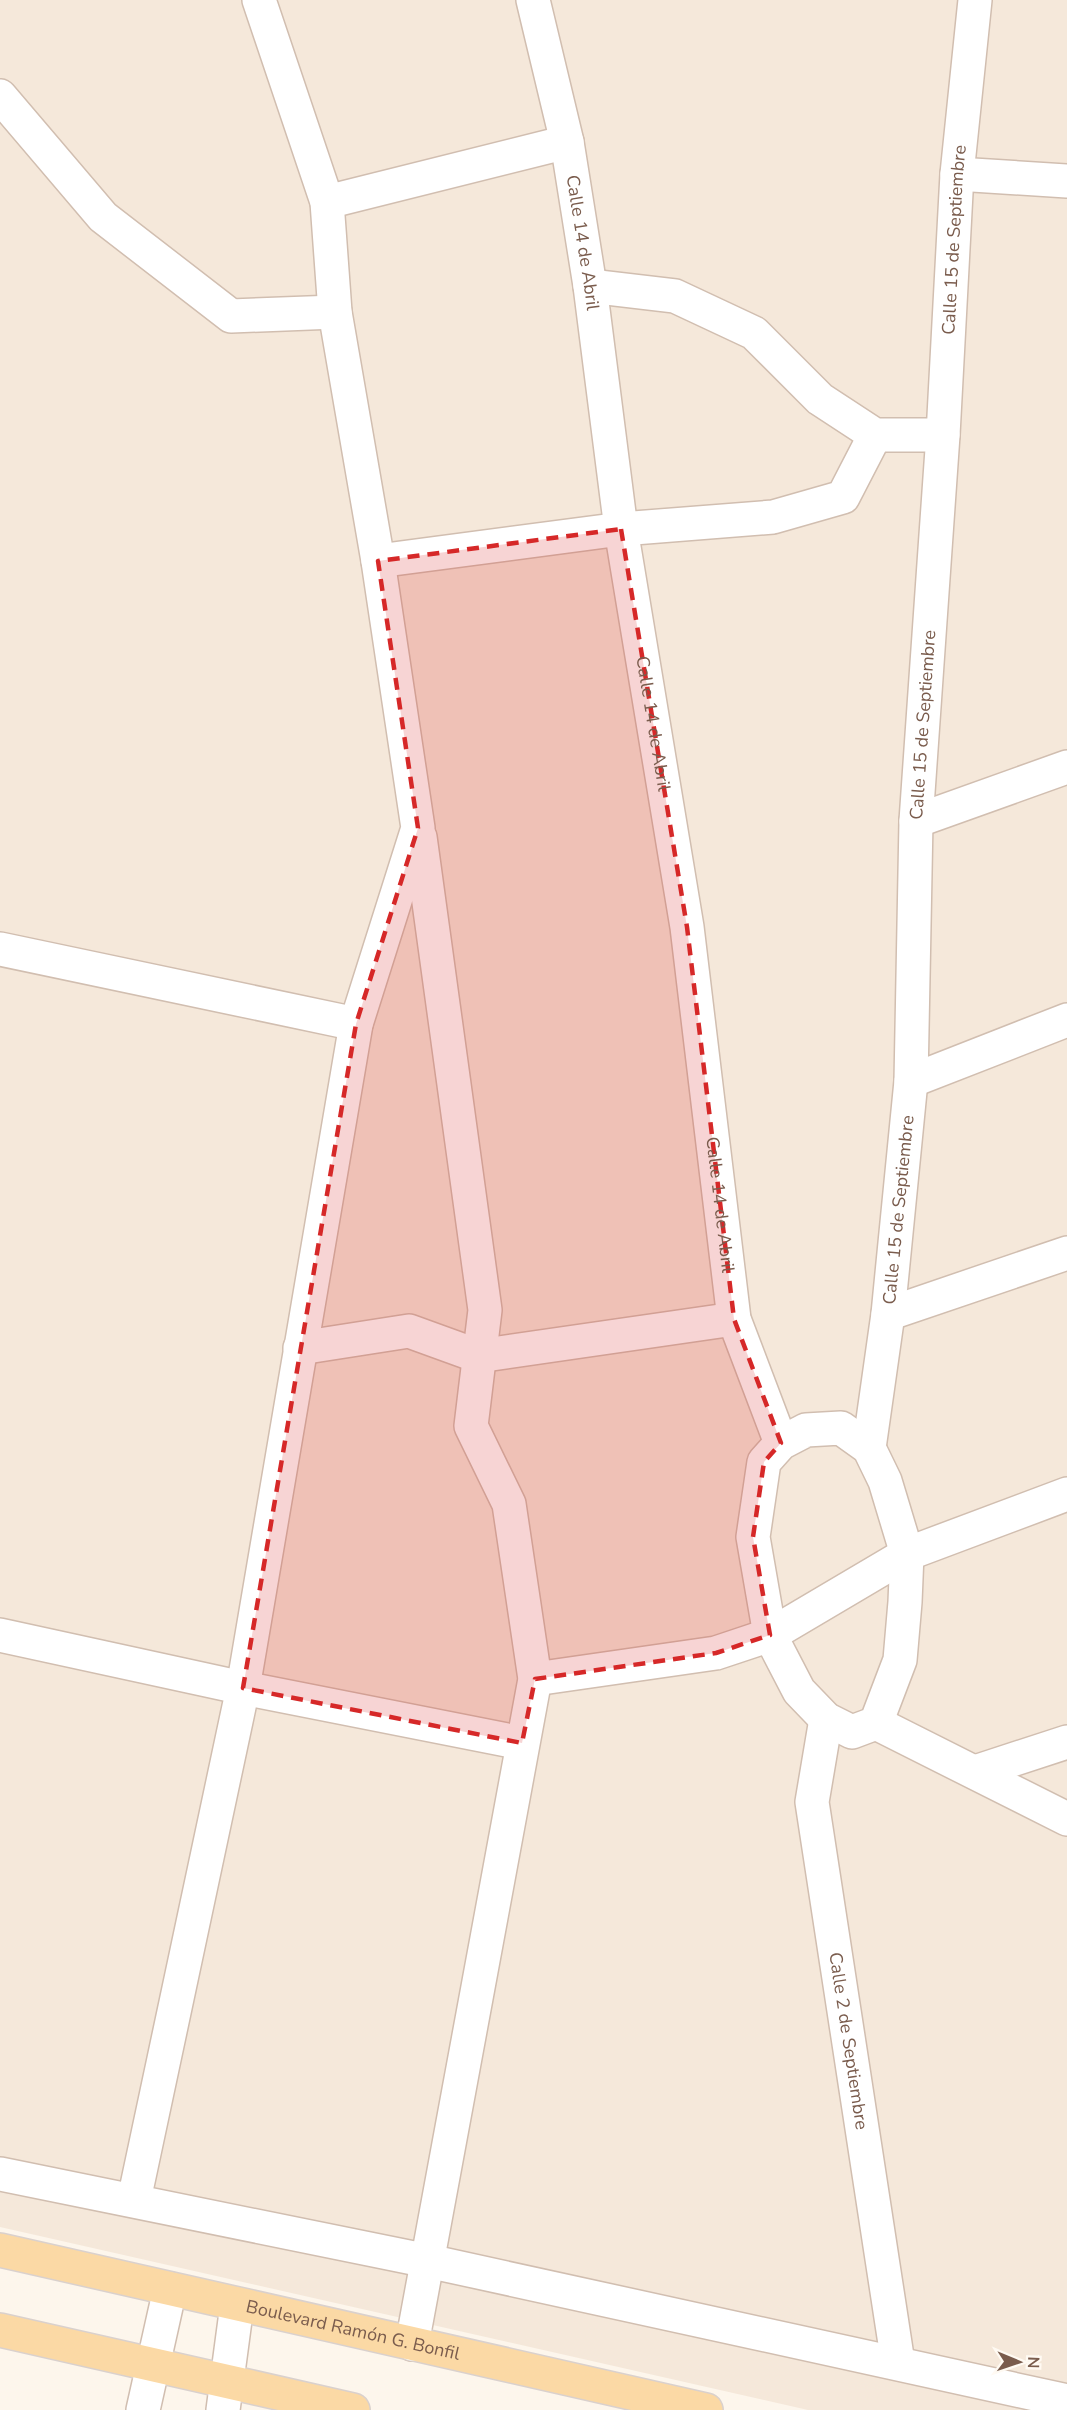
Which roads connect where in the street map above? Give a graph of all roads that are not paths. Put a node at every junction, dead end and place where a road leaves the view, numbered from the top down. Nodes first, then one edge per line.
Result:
1 (259, 0) edge
2 (533, 0) edge
3 (975, 0) edge
4 (0, 96) edge
5 (567, 142) junction
6 (957, 174) junction
7 (1067, 181) edge
8 (327, 202) junction
9 (590, 286) junction
10 (335, 312) junction
11 (875, 435) junction
12 (943, 435) junction
13 (621, 529) junction
14 (378, 561) junction
15 (1067, 767) edge
16 (916, 820) junction
17 (418, 828) junction
18 (0, 949) edge
19 (1067, 1020) edge
20 (356, 1024) junction
21 (911, 1081) junction
22 (1067, 1253) edge
23 (888, 1314) junction
24 (734, 1319) junction
25 (300, 1348) junction
26 (478, 1356) junction
27 (781, 1443) junction
28 (869, 1448) junction
29 (1067, 1494) edge
30 (907, 1554) junction
31 (0, 1635) edge
32 (770, 1635) junction
33 (535, 1679) junction
34 (243, 1688) junction
35 (826, 1719) junction
36 (876, 1723) junction
37 (1067, 1742) edge
38 (522, 1743) junction
39 (975, 1772) junction
40 (1067, 1819) edge
41 (0, 2174) edge
42 (134, 2200) junction
43 (0, 2250) edge
44 (428, 2261) junction
45 (170, 2289) junction
46 (237, 2305) junction
47 (0, 2330) edge
48 (412, 2344) junction
49 (898, 2363) junction
50 (153, 2365) junction
51 (225, 2396) edge
52 (1067, 2401) edge
53 (143, 2410) edge
54 (353, 2410) edge
55 (706, 2410) edge

1 - 8 street
2 - 5 street, Calle 14 de Abril
3 - 6 street, Calle 15 de Septiembre
4 - 10 street
5 - 8 street
5 - 9 street, Calle 14 de Abril
6 - 7 street
6 - 12 street, Calle 15 de Septiembre
8 - 10 street
9 - 11 street
9 - 13 street, Calle 14 de Abril
10 - 14 street
11 - 12 street
11 - 13 street
12 - 16 street, Calle 15 de Septiembre
13 - 14 street
13 - 24 street, Calle 14 de Abril
14 - 17 street
15 - 16 street
16 - 21 street, Calle 15 de Septiembre
17 - 20 street
17 - 26 street
18 - 20 street
19 - 21 street
20 - 25 street
21 - 23 street, Calle 15 de Septiembre
22 - 23 street
23 - 28 street, Calle 15 de Septiembre
24 - 26 street
24 - 27 street, Calle 14 de Abril
25 - 26 street
25 - 34 street
26 - 33 street
27 - 28 street
27 - 32 street
28 - 30 street
29 - 30 street
30 - 32 street
30 - 36 street
31 - 34 street
32 - 33 street
32 - 35 street
33 - 38 street
34 - 38 street
34 - 42 street
35 - 36 street
35 - 49 street, Calle 2 de Septiembre
36 - 39 street
37 - 39 street
38 - 44 street
39 - 40 street
41 - 42 street
42 - 44 street
43 - 45 main road, Boulevard Ramón G. Bonfil
44 - 48 street
44 - 49 street
45 - 46 main road, Boulevard Ramón G. Bonfil
45 - 50 street
46 - 48 main road, Boulevard Ramón G. Bonfil
46 - 51 street
47 - 50 main road
48 - 55 main road, Boulevard Ramón G. Bonfil
49 - 52 street
50 - 51 main road
50 - 53 street
51 - 54 main road

